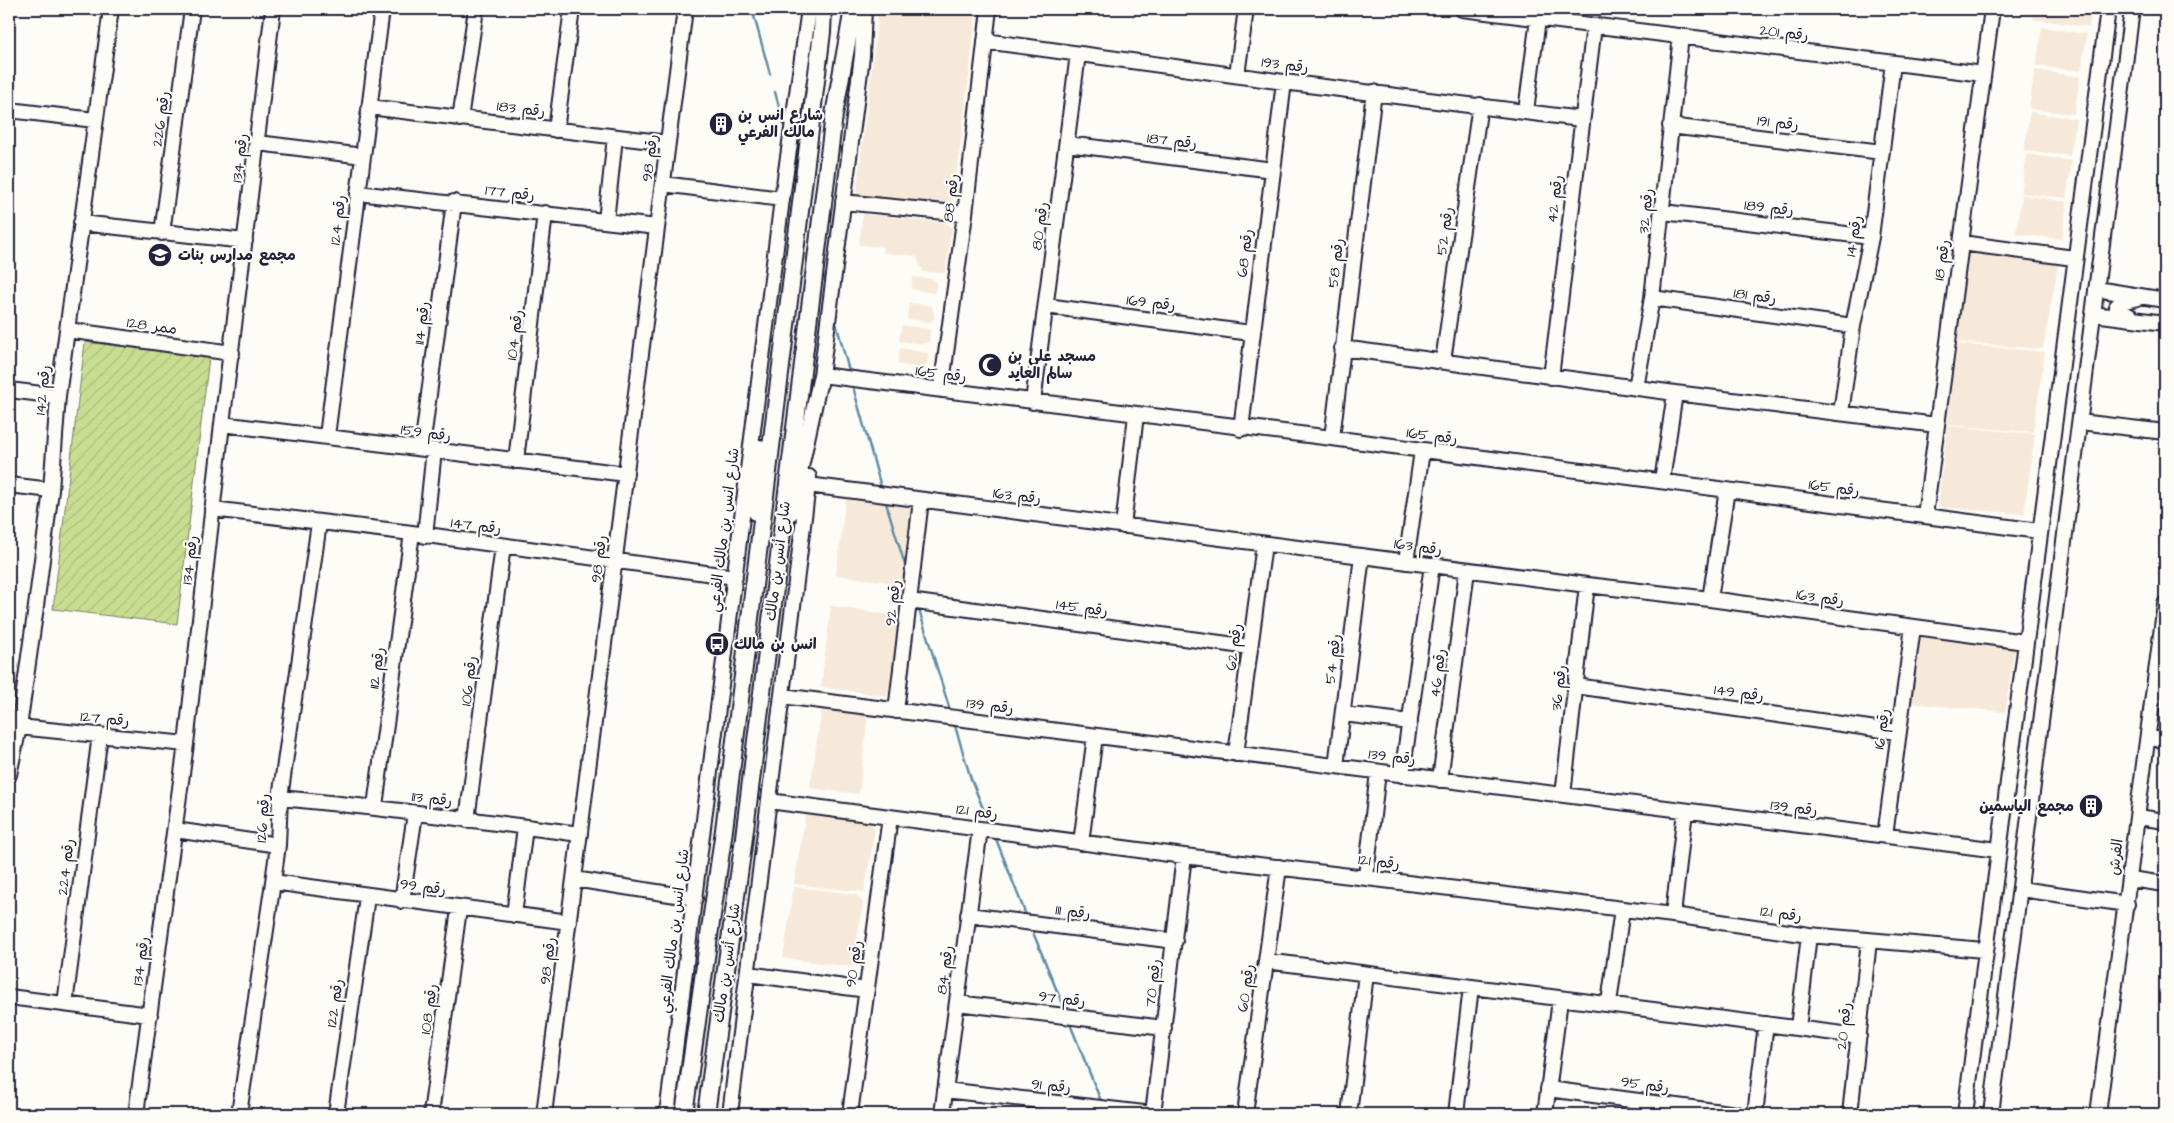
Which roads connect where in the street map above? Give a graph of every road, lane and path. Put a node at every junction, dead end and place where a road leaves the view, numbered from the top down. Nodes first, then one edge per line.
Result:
1 (111, 9) edge
2 (192, 9) edge
3 (273, 9) edge
4 (382, 9) edge
5 (476, 9) edge
6 (572, 9) edge
7 (685, 9) edge
8 (809, 9) edge
9 (823, 9) edge
10 (853, 9) edge
11 (864, 9) edge
12 (989, 9) edge
13 (1246, 9) edge
14 (1462, 9) edge
15 (1992, 9) edge
16 (2108, 9) edge
17 (2128, 9) edge
18 (2132, 9) edge
19 (1512, 12) edge
20 (1538, 19) junction
21 (1594, 26) junction
22 (2130, 29) junction
23 (1681, 36) junction
24 (985, 41) junction
25 (1078, 54) junction
26 (1893, 63) junction
27 (1983, 74) junction
28 (1237, 75) junction
29 (1284, 82) junction
30 (1374, 92) junction
31 (1480, 105) junction
32 (369, 107) junction
33 (9, 110) edge
34 (1526, 111) junction
35 (460, 118) junction
36 (1581, 118) junction
37 (95, 120) junction
38 (1670, 126) junction
39 (556, 130) junction
40 (615, 137) junction
41 (258, 143) junction
42 (668, 143) junction
43 (1067, 144) junction
44 (1882, 152) junction
45 (363, 156) junction
46 (1273, 170) junction
47 (663, 184) junction
48 (358, 193) junction
49 (782, 199) junction
50 (454, 202) junction
51 (843, 202) junction
52 (1662, 212) junction
53 (545, 213) junction
54 (965, 214) junction
55 (606, 221) junction
56 (81, 223) junction
57 (658, 227) junction
58 (162, 233) junction
59 (1871, 237) junction
60 (245, 241) junction
61 (1961, 243) junction
62 (2074, 258) junction
63 (2096, 289) junction
64 (2140, 296) junction
65 (1652, 298) junction
66 (2165, 300) edge
67 (1046, 306) junction
68 (2093, 314) junction
69 (2137, 320) junction
70 (2165, 323) edge
71 (1853, 326) junction
72 (66, 330) junction
73 (1251, 333) junction
74 (765, 334) junction
75 (1342, 348) junction
76 (232, 353) junction
77 (1443, 361) junction
78 (821, 375) junction
79 (1551, 376) junction
80 (1636, 388) junction
81 (9, 390) edge
82 (941, 390) junction
83 (1675, 394) junction
84 (58, 396) junction
85 (1033, 402) junction
86 (1841, 413) junction
87 (1136, 415) junction
88 (2080, 422) junction
89 (222, 424) junction
90 (1937, 425) junction
91 (1241, 429) junction
92 (2165, 432) edge
93 (327, 436) junction
94 (1332, 438) junction
95 (428, 449) junction
96 (1422, 451) junction
97 (516, 461) junction
98 (626, 474) junction
99 (1662, 481) junction
100 (9, 485) edge
101 (808, 485) junction
102 (51, 490) junction
103 (1727, 490) junction
104 (922, 500) junction
105 (212, 509) junction
106 (1925, 516) junction
107 (319, 523) junction
108 (1122, 526) junction
109 (2039, 531) junction
110 (419, 535) junction
111 (1264, 544) junction
112 (503, 546) junction
113 (1362, 556) junction
114 (615, 560) junction
115 (1406, 562) junction
116 (1432, 566) junction
117 (1467, 570) junction
118 (735, 577) junction
119 (1587, 585) junction
120 (774, 588) junction
121 (1710, 599) junction
122 (752, 600) junction
123 (910, 601) junction
124 (2165, 604) edge
125 (1913, 627) junction
126 (2025, 642) junction
127 (1250, 647) junction
128 (1576, 686) junction
129 (782, 696) junction
130 (896, 711) junction
131 (1343, 714) junction
132 (1410, 722) junction
133 (19, 727) junction
134 (1898, 732) junction
135 (100, 735) junction
136 (1095, 736) junction
137 (2148, 738) junction
138 (2165, 740) edge
139 (186, 744) junction
140 (1236, 754) junction
141 (1336, 766) junction
142 (1378, 772) junction
143 (9, 775) edge
144 (1402, 775) junction
145 (1440, 780) junction
146 (1563, 795) junction
147 (280, 798) junction
148 (769, 801) junction
149 (375, 806) junction
150 (1685, 810) junction
151 (416, 814) junction
152 (890, 817) junction
153 (2138, 817) junction
154 (467, 820) junction
155 (2165, 821) edge
156 (526, 827) junction
157 (980, 829) junction
158 (175, 830) junction
159 (580, 834) junction
160 (1885, 836) junction
161 (1081, 843) junction
162 (278, 845) junction
163 (1998, 850) junction
164 (1184, 856) junction
165 (1279, 867) junction
166 (1366, 876) junction
167 (574, 879) junction
168 (2130, 879) junction
169 (273, 882) junction
170 (2165, 884) edge
171 (2020, 889) junction
172 (367, 896) junction
173 (694, 898) junction
174 (402, 901) junction
175 (2127, 904) junction
176 (459, 909) junction
177 (1622, 909) junction
178 (514, 915) junction
179 (968, 915) junction
180 (1673, 915) junction
181 (569, 922) junction
182 (1809, 935) junction
183 (1174, 941) junction
184 (1869, 941) junction
185 (1984, 950) junction
186 (1266, 961) junction
187 (748, 974) junction
188 (1366, 974) junction
189 (1471, 987) junction
190 (867, 990) junction
191 (9, 997) edge
192 (1560, 1000) junction
193 (957, 1002) junction
194 (1609, 1003) junction
195 (65, 1004) junction
196 (150, 1015) junction
197 (1766, 1024) junction
198 (1164, 1028) junction
199 (1798, 1028) junction
200 (1859, 1036) junction
201 (1548, 1089) junction
202 (945, 1090) junction
203 (136, 1114) edge
204 (238, 1114) edge
205 (336, 1114) edge
206 (431, 1114) edge
207 (544, 1114) edge
208 (667, 1114) edge
209 (684, 1114) edge
210 (706, 1114) edge
211 (730, 1114) edge
212 (850, 1114) edge
213 (942, 1114) edge
214 (1153, 1114) edge
215 (1245, 1114) edge
216 (1349, 1114) edge
217 (1456, 1114) edge
218 (1545, 1114) edge
219 (1737, 1114) edge
220 (1755, 1114) edge
221 (1850, 1114) edge
222 (1965, 1114) edge
223 (1991, 1114) edge
224 (2098, 1114) edge

1 - 37 street, رقم 142
2 - 58 street, رقم 226
3 - 41 street, رقم 134
4 - 32 street, رقم 124
5 - 35 street
6 - 39 street
7 - 42 street, رقم 98
8 - 49 street, شارع انس بن مالك الفرعي
9 - 122 main road, شارع أنس بن مالك
10 - 120 main road, شارع أنس بن مالك
11 - 51 street
12 - 24 street, رقم 88
13 - 28 street
14 - 19 street, رقم 201
15 - 27 street, رقم 18
16 - 62 street
17 - 22 street
18 - 22 street
19 - 20 street, رقم 201
20 - 21 street, رقم 201
20 - 34 street
21 - 23 street, رقم 201
21 - 36 street, رقم 42
22 - 63 street
23 - 26 street, رقم 201
23 - 38 street, رقم 32
24 - 25 street, رقم 193
24 - 54 street, رقم 88
25 - 28 street, رقم 193
25 - 43 street, رقم 80
26 - 27 street, رقم 201
26 - 44 street, رقم 14
27 - 61 street, رقم 18
28 - 29 street, رقم 193
29 - 30 street, رقم 193
29 - 46 street, رقم 68
30 - 31 street, رقم 193
30 - 75 street, رقم 58
31 - 34 street, رقم 193
31 - 77 street, رقم 52
32 - 35 street, رقم 183
32 - 45 street, رقم 124
33 - 37 street
34 - 36 street, رقم 193
35 - 39 street, رقم 183
36 - 79 street, رقم 42
37 - 56 street, رقم 142
38 - 44 street, رقم 191
38 - 52 street, رقم 32
39 - 40 street, رقم 183
40 - 42 street, رقم 183
40 - 55 street
41 - 45 street
41 - 60 street, رقم 134
42 - 47 street, رقم 98
43 - 46 street, رقم 187
43 - 67 street, رقم 80
44 - 59 street, رقم 14
45 - 48 street, رقم 124
46 - 73 street, رقم 68
47 - 49 street
47 - 57 street, رقم 98
48 - 50 street, رقم 177
48 - 93 street, رقم 124
49 - 74 street, شارع انس بن مالك الفرعي
50 - 53 street, رقم 177
50 - 95 street, رقم 114
51 - 54 street
51 - 78 street
52 - 59 street, رقم 189
52 - 65 street, رقم 32
53 - 55 street, رقم 177
53 - 97 street, رقم 104
54 - 82 street, رقم 88
55 - 57 street, رقم 177
56 - 58 street
56 - 72 street, رقم 142
57 - 98 street, رقم 98
58 - 60 street
59 - 71 street, رقم 14
60 - 76 street, رقم 134
61 - 62 street
61 - 90 street, رقم 18
62 - 109 street
63 - 64 street
63 - 68 street
64 - 66 street
64 - 69 street
65 - 71 street, رقم 181
65 - 80 street, رقم 32
67 - 73 street, رقم 169
67 - 85 street, رقم 80
68 - 69 street
68 - 88 street
69 - 70 street
71 - 86 street, رقم 14
72 - 76 street, ممر 128
72 - 84 street, رقم 142
73 - 91 street, رقم 68
74 - 118 street, شارع انس بن مالك الفرعي
74 - 122 street
75 - 77 street
75 - 94 street, رقم 58
76 - 89 street, رقم 134
77 - 79 street
78 - 82 street, رقم 165
78 - 101 street
78 - 120 street
79 - 80 street
80 - 83 street
81 - 84 street
82 - 85 street, رقم 165
83 - 86 street
83 - 99 street
84 - 102 street, رقم 142
85 - 87 street, رقم 165
86 - 90 street
87 - 91 street, رقم 165
87 - 108 street
88 - 92 street
88 - 171 street
89 - 93 street, رقم 159
89 - 105 street, رقم 134
90 - 106 street, رقم 18
91 - 94 street, رقم 165
93 - 95 street, رقم 159
94 - 96 street, رقم 165
95 - 97 street, رقم 159
95 - 110 street, رقم 114
96 - 99 street, رقم 165
96 - 115 street
97 - 98 street, رقم 159
98 - 114 street, رقم 98
99 - 103 street, رقم 165
100 - 102 street
101 - 104 street, رقم 163
101 - 129 street
102 - 133 street, رقم 142
103 - 106 street, رقم 165
103 - 121 street
104 - 108 street, رقم 163
104 - 123 street, رقم 92
105 - 107 street, رقم 147
105 - 139 street, رقم 134
106 - 109 street, رقم 165
107 - 110 street, رقم 147
107 - 147 street, رقم 126
108 - 111 street, رقم 163
109 - 126 street
110 - 112 street, رقم 147
110 - 149 street, رقم 112
111 - 113 street, رقم 163
111 - 127 street, رقم 62
112 - 114 street, رقم 147
112 - 154 street, رقم 106
113 - 115 street, رقم 163
113 - 131 street, رقم 54
114 - 118 street, رقم 147
114 - 159 street, رقم 98
115 - 116 street, رقم 163
116 - 117 street, رقم 163
116 - 132 street
117 - 119 street, رقم 163
117 - 145 street, رقم 46
118 - 173 street, شارع انس بن مالك الفرعي
119 - 121 street, رقم 163
119 - 128 street, رقم 36
120 - 210 main road, شارع أنس بن مالك
121 - 125 street, رقم 163
122 - 209 main road, شارع أنس بن مالك
123 - 127 street, رقم 145
123 - 130 street, رقم 92
124 - 137 street, الفرش
125 - 126 street, رقم 163
125 - 134 street, رقم 16
126 - 163 street
127 - 140 street, رقم 62
128 - 134 street, رقم 149
128 - 146 street, رقم 36
129 - 130 street, رقم 139
129 - 148 street
130 - 136 street, رقم 139
131 - 132 street
131 - 141 street, رقم 54
132 - 144 street
133 - 135 street, رقم 127
133 - 143 street, رقم 142
134 - 160 street, رقم 16
135 - 139 street, رقم 127
135 - 195 street, رقم 224
136 - 140 street, رقم 139
136 - 161 street
137 - 138 street
137 - 153 street, الفرش
139 - 158 street, رقم 134
140 - 141 street, رقم 139
141 - 142 street, رقم 139
142 - 144 street, رقم 139
142 - 166 street
144 - 145 street, رقم 139
145 - 146 street, رقم 139
146 - 150 street, رقم 139
147 - 149 street, رقم 113
147 - 162 street, رقم 126
148 - 152 street, رقم 121
148 - 187 street
149 - 151 street, رقم 113
150 - 160 street, رقم 139
150 - 180 street
151 - 154 street, رقم 113
151 - 174 street
152 - 157 street, رقم 121
152 - 190 street, رقم 90
153 - 155 street
153 - 168 street, الفرش
154 - 156 street, رقم 113
156 - 159 street, رقم 113
156 - 178 street
157 - 161 street, رقم 121
157 - 179 street, رقم 84
158 - 162 street
158 - 196 street, رقم 134
159 - 167 street, رقم 98
160 - 163 street, رقم 139
161 - 164 street, رقم 121
162 - 169 street, رقم 126
163 - 185 street
164 - 165 street, رقم 121
164 - 183 street, رقم 70
165 - 166 street, رقم 121
165 - 186 street, رقم 60
166 - 177 street, رقم 121
167 - 173 street
167 - 181 street, رقم 98
168 - 170 street
168 - 175 street, الفرش
169 - 172 street, رقم 99
169 - 204 street, رقم 126
171 - 175 street
171 - 223 street
172 - 174 street, رقم 99
172 - 205 street, رقم 122
173 - 208 street, شارع انس بن مالك الفرعي
174 - 176 street, رقم 99
175 - 224 street, الفرش
176 - 178 street, رقم 99
176 - 206 street, رقم 108
177 - 180 street, رقم 121
177 - 194 street
178 - 181 street, رقم 99
179 - 183 street, رقم 111
179 - 193 street, رقم 84
180 - 182 street, رقم 121
181 - 207 street, رقم 98
182 - 184 street, رقم 121
182 - 199 street
183 - 198 street, رقم 70
184 - 185 street, رقم 121
184 - 200 street, رقم 20
185 - 222 street
186 - 188 street
186 - 215 street, رقم 60
187 - 190 street
187 - 211 street
188 - 189 street
188 - 216 street
189 - 192 street
189 - 217 street
190 - 212 street, رقم 90
191 - 195 street
192 - 194 street
192 - 201 street
193 - 198 street, رقم 97
193 - 202 street, رقم 84
194 - 197 street
195 - 196 street
196 - 203 street, رقم 134
197 - 199 street
197 - 220 street
198 - 214 street, رقم 70
199 - 200 street
200 - 221 street, رقم 20
201 - 218 street
201 - 219 street, رقم 95
202 - 213 street, رقم 84
202 - 214 street, رقم 91

